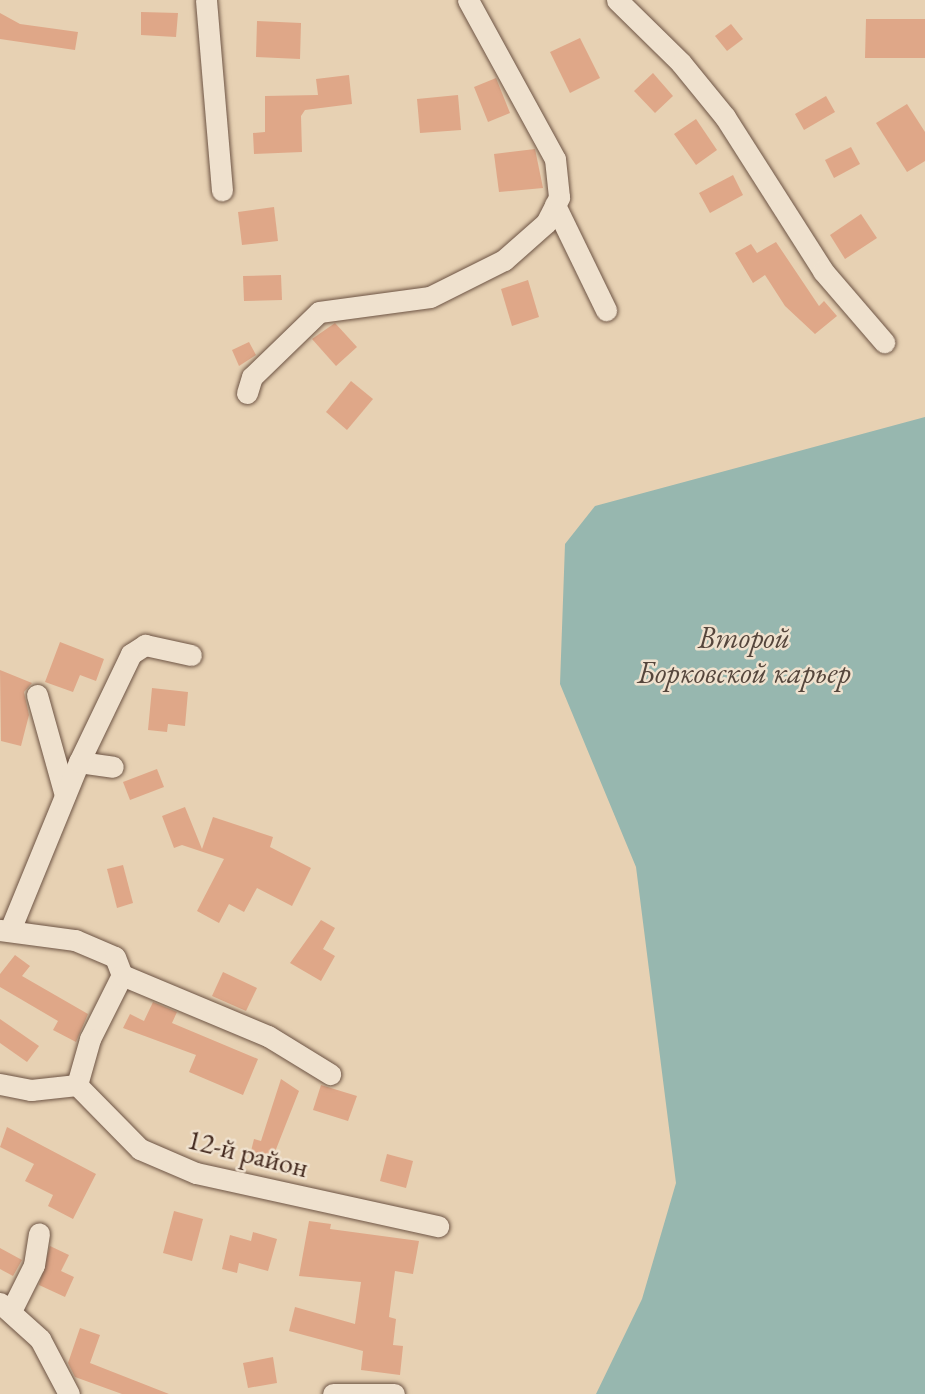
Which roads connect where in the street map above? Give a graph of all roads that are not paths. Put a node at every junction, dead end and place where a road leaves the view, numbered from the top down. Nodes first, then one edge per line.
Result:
1 (205, 0) edge
2 (468, 0) edge
3 (617, 0) edge
4 (222, 190) dead end
5 (555, 205) junction
6 (606, 310) dead end
7 (884, 342) dead end
8 (247, 393) dead end
9 (191, 655) dead end
10 (37, 695) dead end
11 (79, 762) junction
12 (113, 767) dead end
13 (65, 795) junction
14 (5, 930) edge
15 (122, 975) junction
16 (330, 1074) dead end
17 (0, 1084) edge
18 (77, 1085) junction
19 (439, 1226) dead end
20 (39, 1233) dead end
21 (5, 1307) edge
22 (69, 1394) edge
23 (333, 1394) edge
24 (394, 1394) edge

1 - 4 lane
2 - 5 lane
3 - 7 lane
5 - 6 lane
5 - 8 lane
9 - 11 lane
10 - 13 lane
11 - 12 lane
11 - 13 lane
13 - 14 lane
14 - 15 lane
15 - 16 lane
15 - 18 lane
17 - 18 lane
18 - 19 lane, 12-й район
20 - 21 lane
21 - 22 lane
23 - 24 lane

